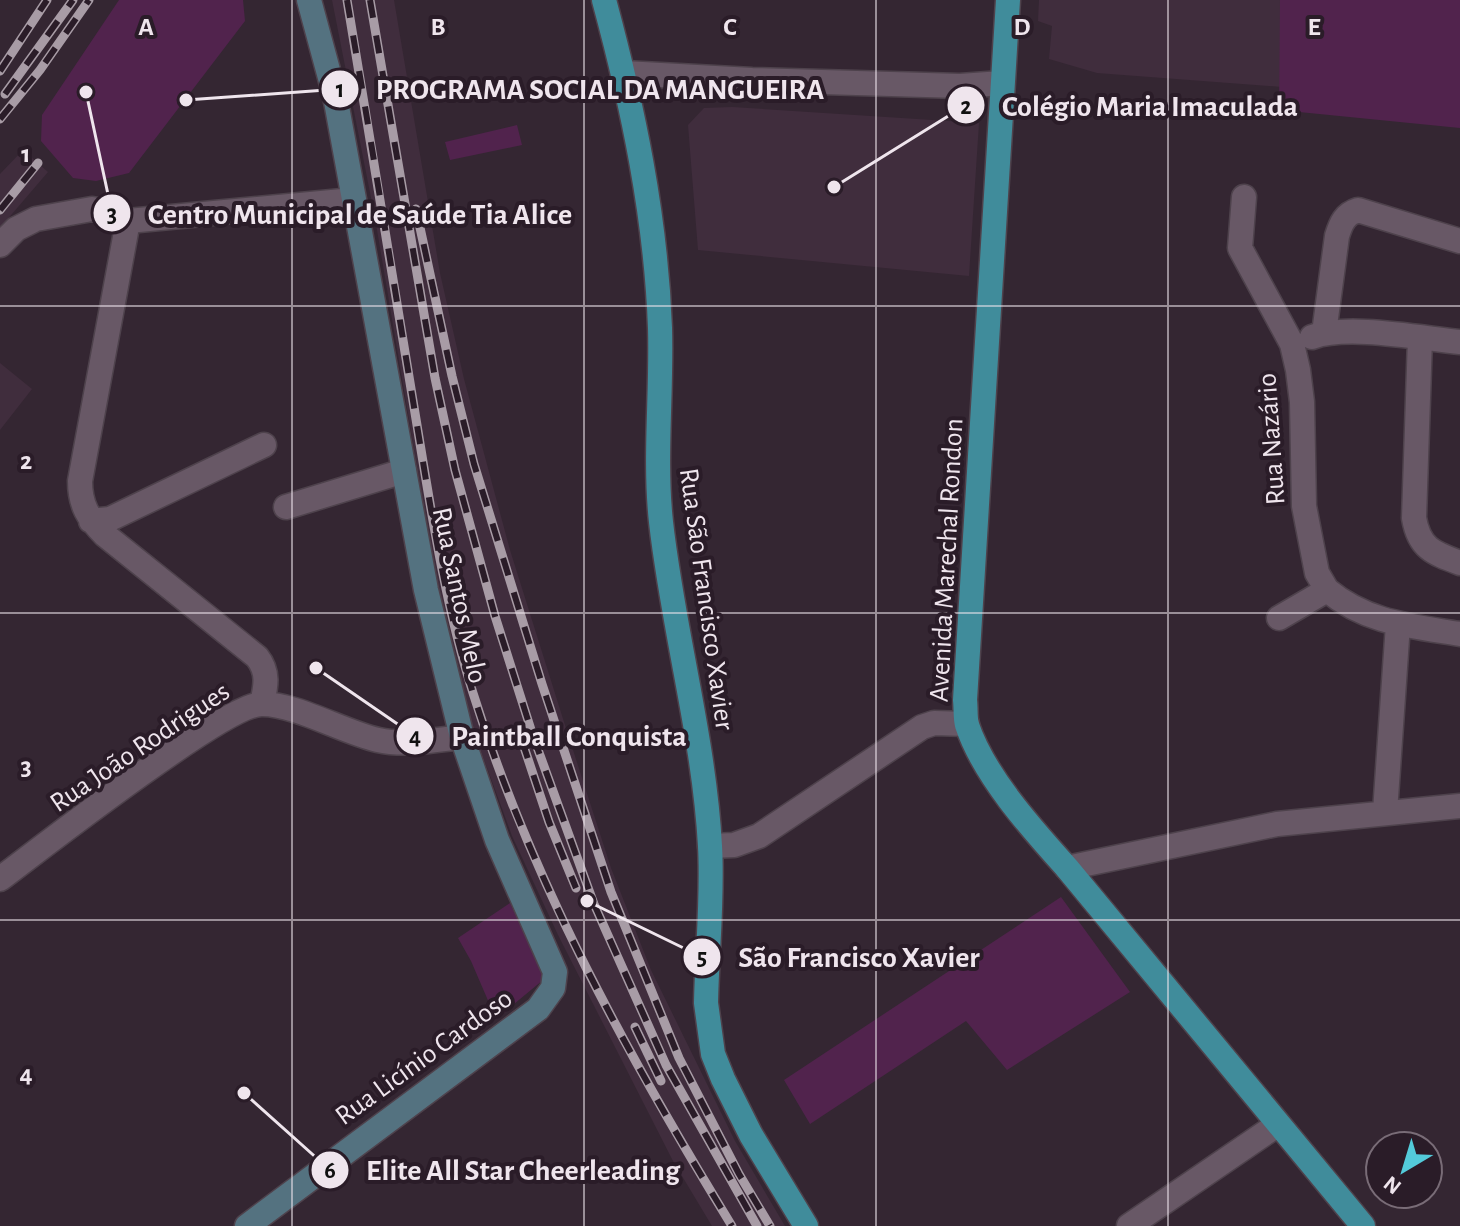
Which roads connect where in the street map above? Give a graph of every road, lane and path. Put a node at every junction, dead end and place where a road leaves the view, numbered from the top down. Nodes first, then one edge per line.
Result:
1 (309, 0) edge
2 (604, 0) edge
3 (1008, 0) edge
4 (624, 73) junction
5 (1002, 83) junction
6 (1244, 197) dead end
7 (353, 200) junction
8 (128, 221) junction
9 (1460, 241) edge
10 (0, 245) edge
11 (1324, 333) junction
12 (1420, 338) junction
13 (1460, 342) edge
14 (1292, 344) junction
15 (264, 445) dead end
16 (404, 471) junction
17 (286, 507) dead end
18 (91, 521) junction
19 (1460, 563) edge
20 (1327, 590) junction
21 (1279, 618) dead end
22 (1398, 624) junction
23 (1460, 634) edge
24 (262, 704) junction
25 (967, 724) junction
26 (462, 737) junction
27 (1460, 806) edge
28 (1385, 812) junction
29 (710, 846) junction
30 (1067, 868) junction
31 (0, 879) edge
32 (553, 988) joint
33 (1277, 1125) junction
34 (247, 1226) edge
35 (806, 1226) edge
36 (1129, 1226) edge
37 (1363, 1226) edge

1 - 7 main road, Rua Santos Melo
2 - 4 main road, Rua São Francisco Xavier
3 - 5 main road, Avenida Marechal Rondon
4 - 5 street
4 - 29 main road, Rua São Francisco Xavier
5 - 25 main road, Avenida Marechal Rondon
6 - 14 street, Rua Nazário
7 - 8 street
7 - 16 main road, Rua Santos Melo
8 - 10 street
8 - 18 street
9 - 11 street
11 - 12 street
11 - 14 street
12 - 13 street
12 - 19 street
14 - 20 street, Rua Nazário
15 - 18 street
16 - 17 street
16 - 26 main road, Rua Santos Melo
18 - 24 street
20 - 21 street
20 - 22 street
22 - 23 street
22 - 28 street
24 - 26 street, Rua João Rodrigues
24 - 31 street, Rua João Rodrigues
25 - 29 street
25 - 30 main road, Avenida Marechal Rondon
26 - 32 main road, Rua Santos Melo
27 - 28 street
28 - 30 street
29 - 35 main road, Rua São Francisco Xavier
30 - 33 main road, Avenida Marechal Rondon
32 - 34 main road, Rua Licínio Cardoso
33 - 36 street
33 - 37 main road, Avenida Marechal Rondon

